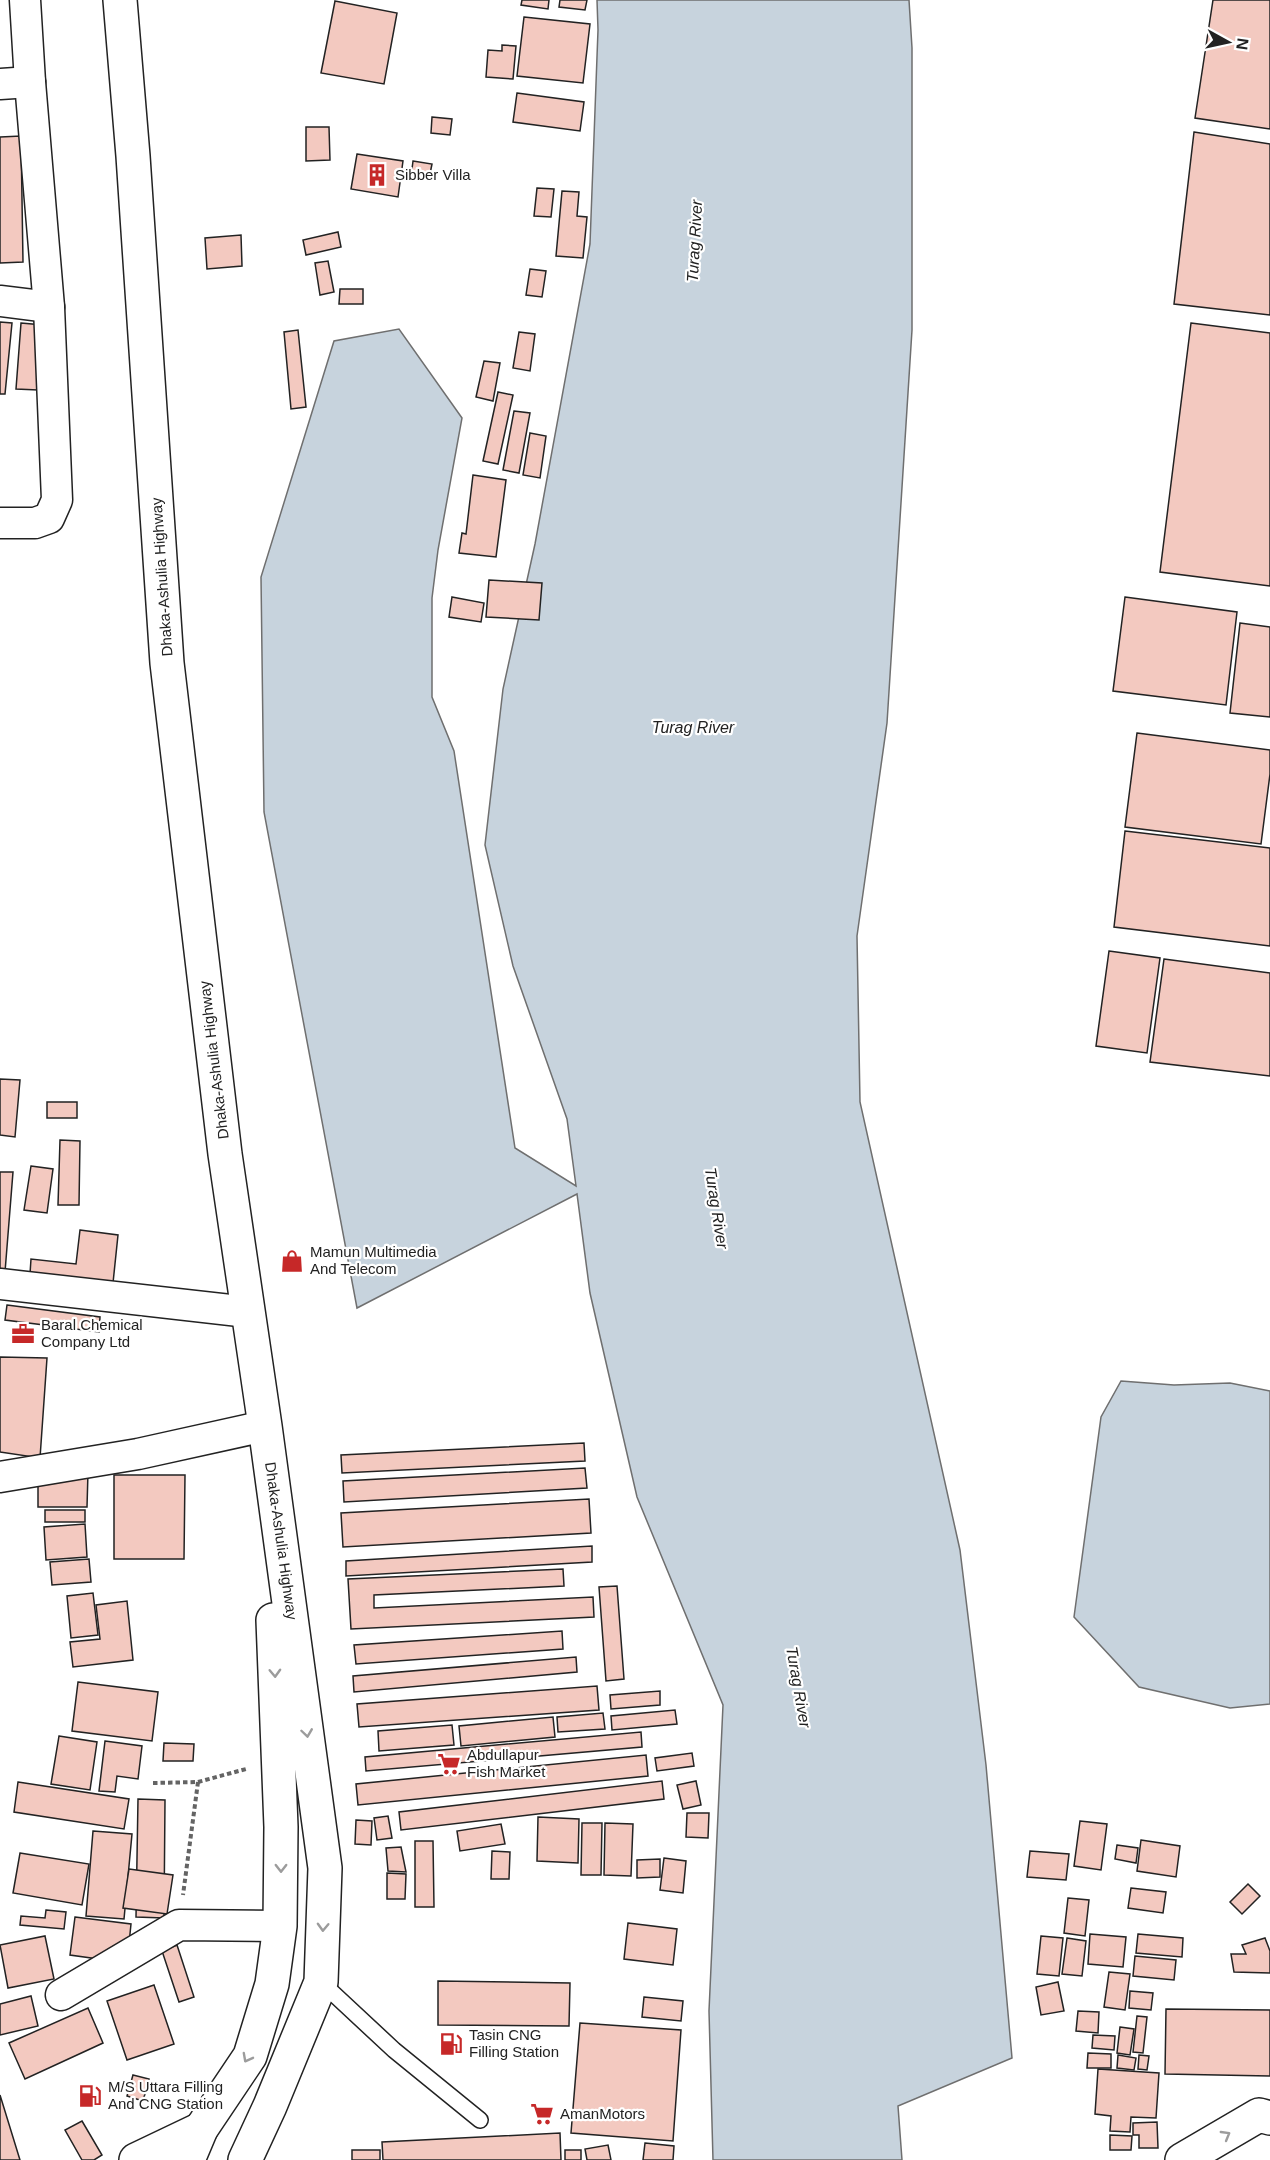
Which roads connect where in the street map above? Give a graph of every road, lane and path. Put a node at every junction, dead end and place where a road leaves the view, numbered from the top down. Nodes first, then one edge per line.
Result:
1 (25, 0) edge
2 (120, 0) edge
3 (30, 82) junction
4 (0, 84) edge
5 (0, 301) edge
6 (49, 307) junction
7 (0, 523) edge
8 (0, 1284) edge
9 (248, 1312) junction
10 (265, 1426) junction
11 (0, 1477) edge
12 (278, 1760) junction
13 (198, 1782) junction
14 (153, 1783) dead end
15 (179, 1925) junction
16 (280, 1926) junction
17 (321, 1982) junction
18 (61, 1995) dead end
19 (270, 2106) junction
20 (1270, 2118) edge
21 (480, 2120) dead end
22 (201, 2129) junction
23 (136, 2160) edge
24 (188, 2160) edge
25 (245, 2160) edge
26 (258, 2160) edge
27 (1182, 2160) edge

1 - 3 street
2 - 9 highway, Dhaka-Ashulia Highway
3 - 4 street
3 - 6 street
5 - 6 street
6 - 7 street
8 - 9 street
9 - 10 highway, Dhaka-Ashulia Highway
10 - 11 street
10 -> 12 highway
10 -> 17 highway, Dhaka-Ashulia Highway
12 - 13 path
12 -> 16 highway
13 - 14 path
13 - 15 path
15 - 16 street
15 - 18 street
16 -> 22 highway
17 - 19 highway, Dhaka-Ashulia Highway
17 - 21 lane
19 - 25 highway, Dhaka-Ashulia Highway
19 - 26 highway, Dhaka-Ashulia Highway
27 -> 20 highway
22 - 23 highway
22 - 24 highway

